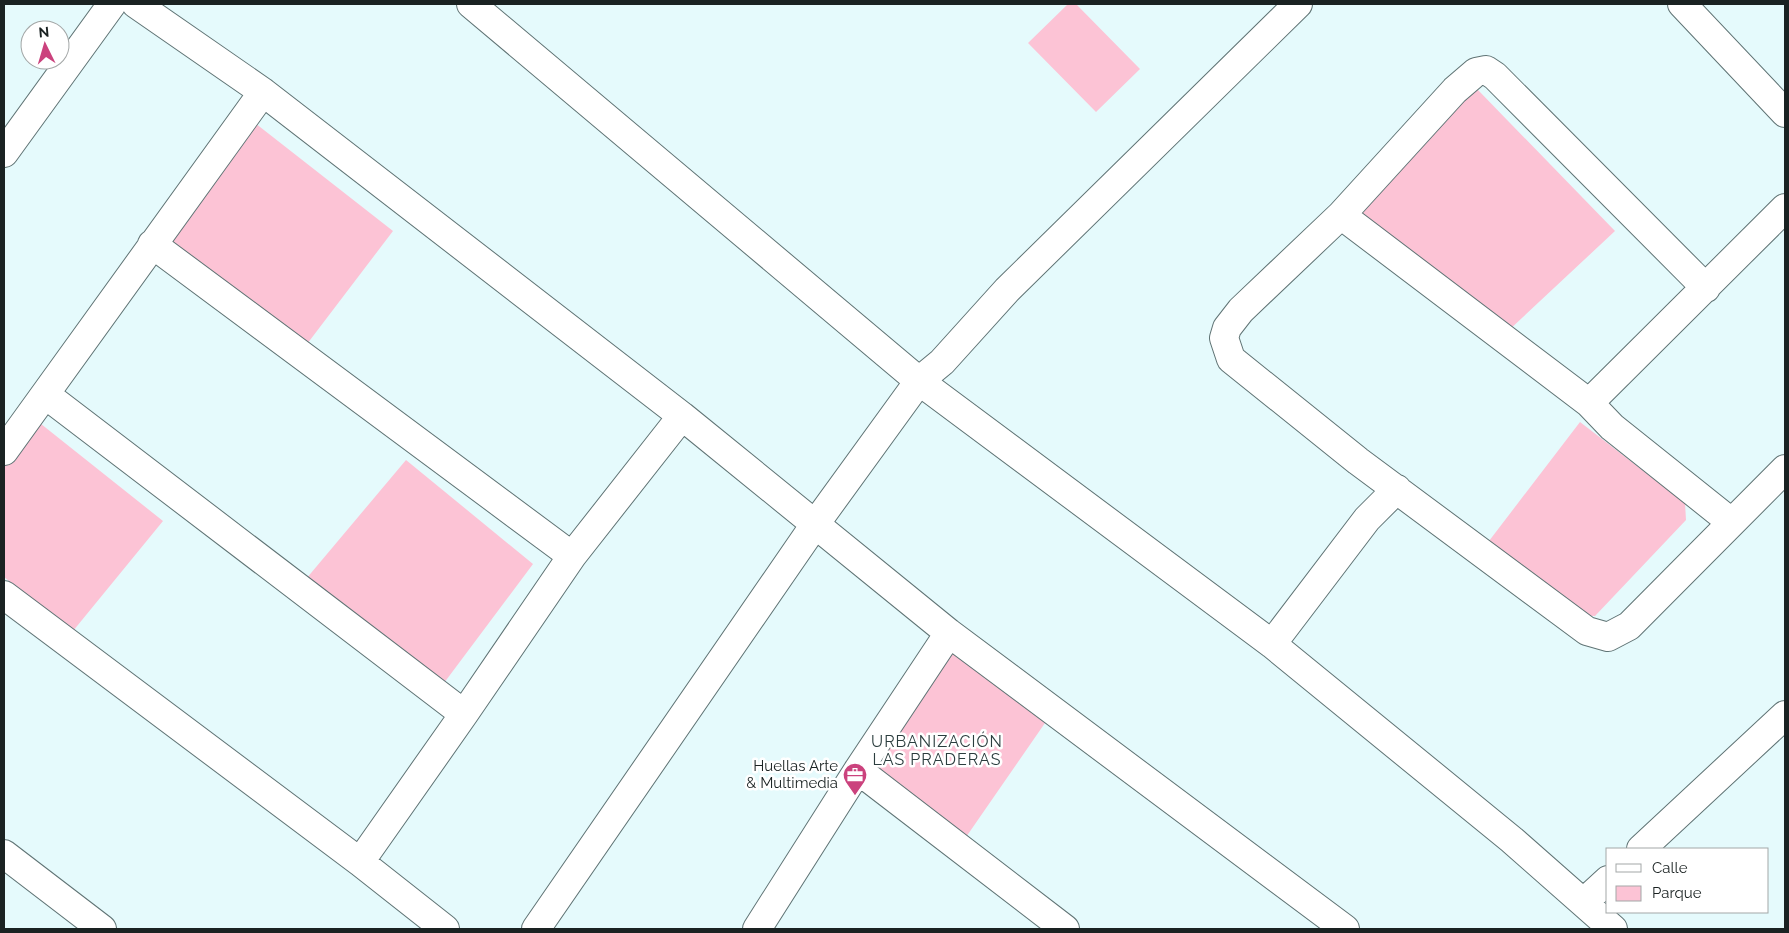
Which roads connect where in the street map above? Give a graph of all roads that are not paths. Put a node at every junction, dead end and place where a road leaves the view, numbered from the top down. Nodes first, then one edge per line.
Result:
1 (112, 4) edge
2 (136, 4) edge
3 (471, 4) edge
4 (1298, 4) edge
5 (1682, 4) edge
6 (263, 92) junction
7 (1785, 113) edge
8 (4, 153) edge
9 (1785, 208) edge
10 (1341, 215) junction
11 (152, 244) junction
12 (1706, 288) junction
13 (919, 381) junction
14 (46, 395) junction
15 (1589, 403) junction
16 (682, 416) junction
17 (4, 451) edge
18 (1785, 470) edge
19 (1397, 489) junction
20 (1731, 522) junction
21 (816, 524) junction
22 (572, 556) junction
23 (4, 595) edge
24 (949, 633) junction
25 (1272, 644) junction
26 (464, 714) junction
27 (1785, 715) edge
28 (858, 770) junction
29 (1641, 848) edge
30 (4, 854) edge
31 (360, 862) junction
32 (1606, 882) edge
33 (1584, 902) junction
34 (765, 926) edge
35 (102, 929) edge
36 (445, 929) edge
37 (536, 929) edge
38 (1065, 929) edge
39 (1345, 929) edge
40 (1613, 929) edge

1 - 8 street
2 - 6 street
3 - 13 street
4 - 13 street
5 - 7 street
6 - 11 street
6 - 16 street
9 - 12 street
10 - 12 street
10 - 15 street
10 - 19 street
11 - 14 street
11 - 22 street
12 - 15 street
13 - 21 street
13 - 25 street
14 - 17 street
14 - 26 street
15 - 20 street
16 - 21 street
16 - 22 street
18 - 20 street
19 - 20 street
19 - 25 street
21 - 24 street
21 - 37 street
22 - 26 street
23 - 31 street
24 - 28 street
24 - 39 street
25 - 33 street
26 - 31 street
27 - 29 street
28 - 34 street
28 - 38 street
30 - 35 street
31 - 36 street
32 - 33 street
33 - 40 street

